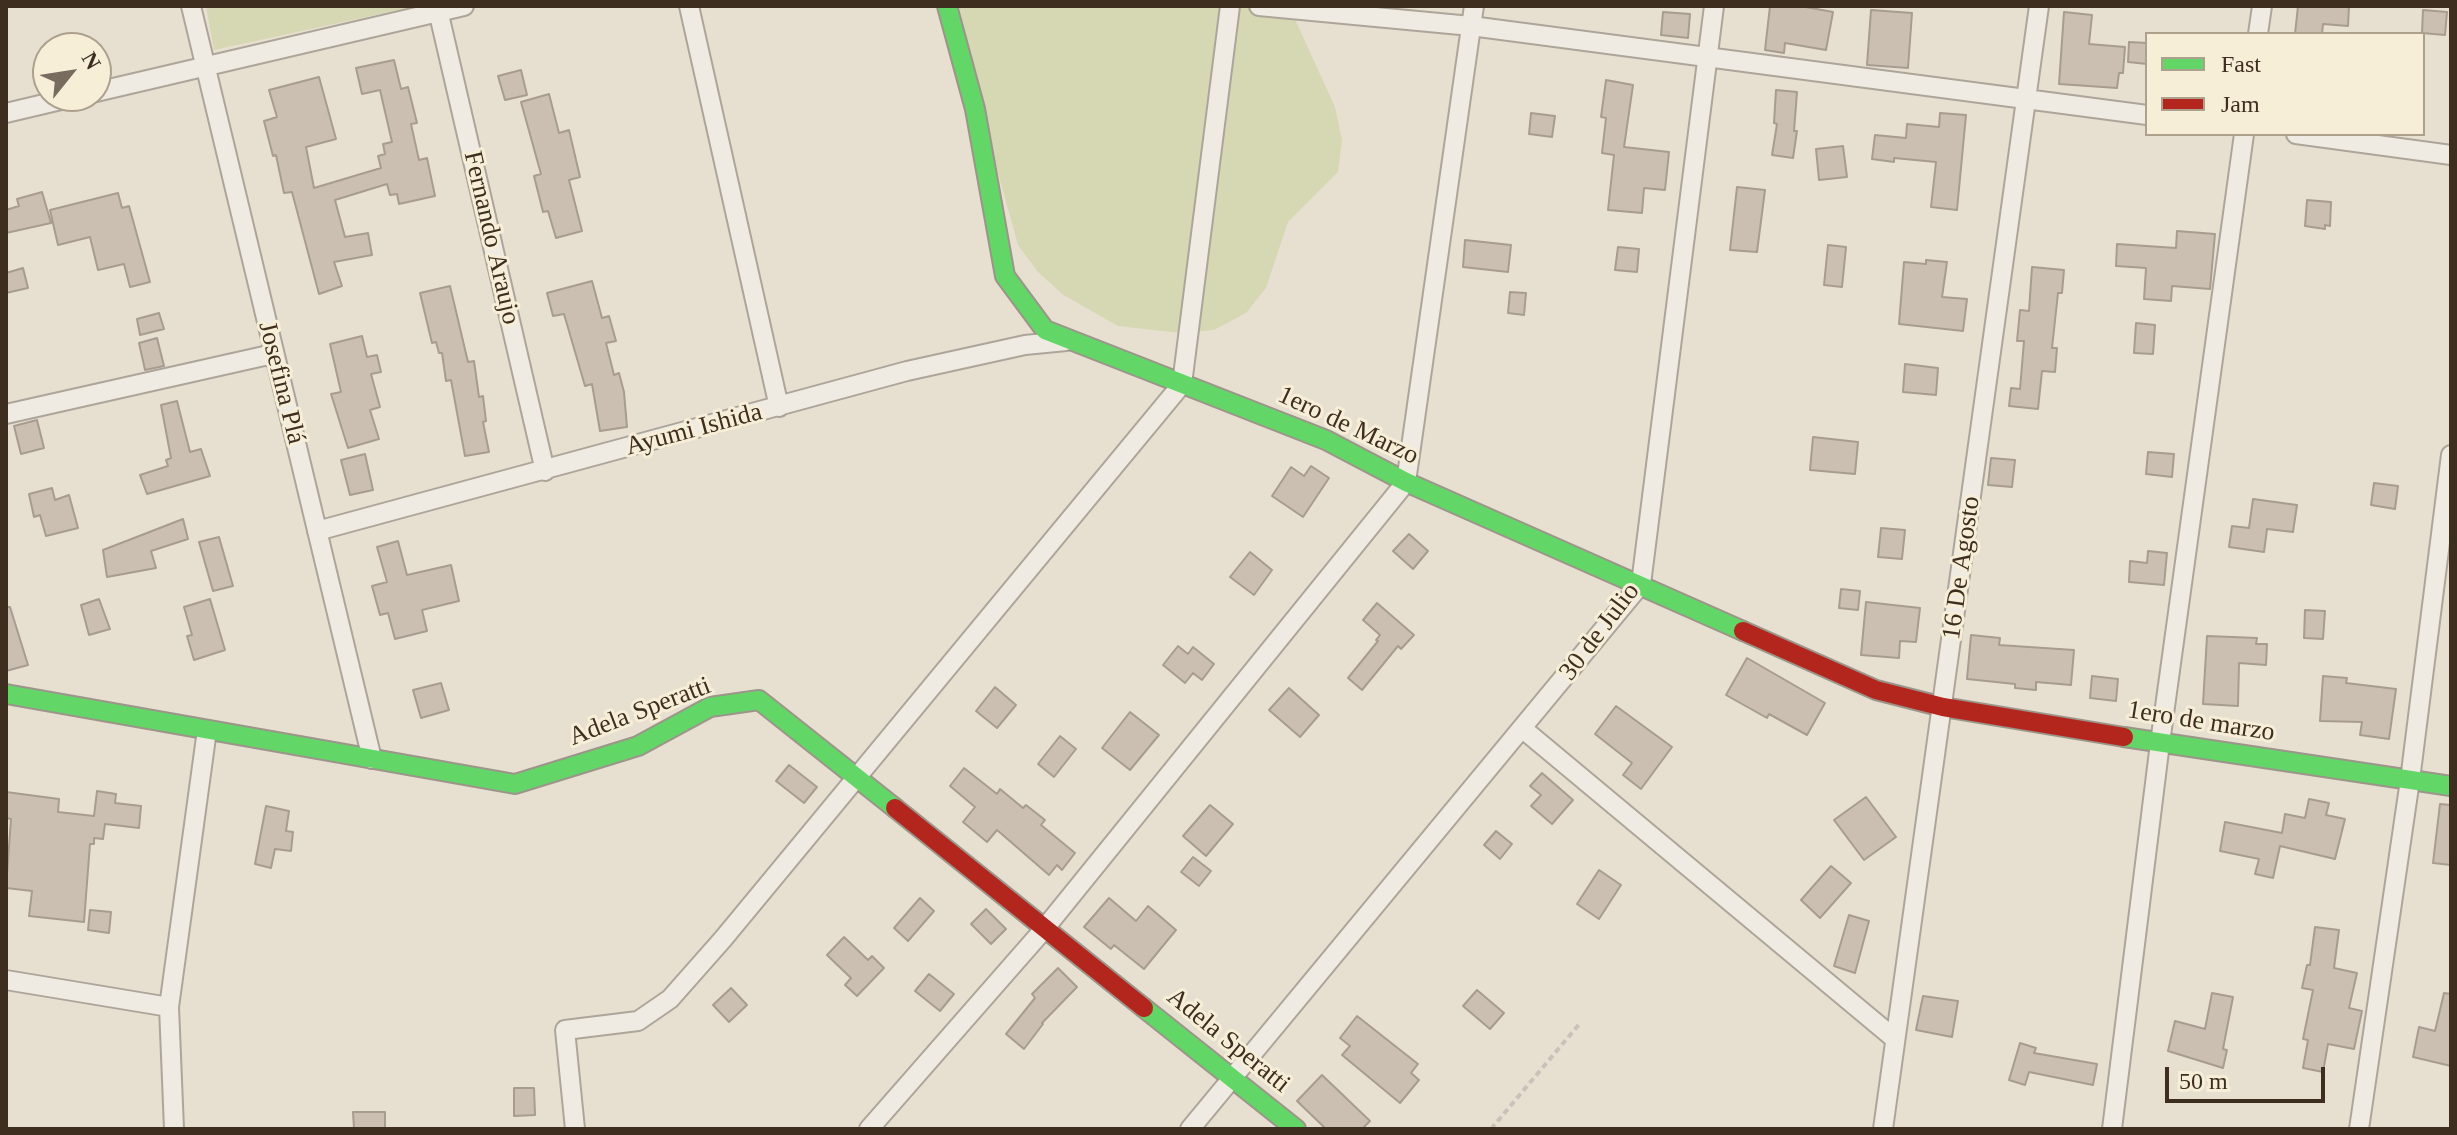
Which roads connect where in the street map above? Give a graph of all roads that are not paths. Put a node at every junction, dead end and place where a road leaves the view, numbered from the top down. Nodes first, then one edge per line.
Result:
1 (191, 6) edge
2 (464, 6) edge
3 (689, 6) edge
4 (947, 6) edge
5 (1230, 6) edge
6 (1259, 6) edge
7 (1474, 6) edge
8 (1714, 6) edge
9 (2039, 6) edge
10 (2262, 6) edge
11 (438, 9) edge
12 (1471, 26) junction
13 (2258, 32) edge
14 (1707, 59) junction
15 (206, 66) junction
16 (112, 88) edge
17 (2026, 100) junction
18 (32, 107) edge
19 (6, 113) edge
20 (2145, 115) edge
21 (2244, 136) edge
22 (2311, 136) edge
23 (2451, 155) edge
24 (1072, 340) junction
25 (273, 354) junction
26 (1182, 384) junction
27 (779, 407) junction
28 (6, 414) edge
29 (2451, 455) edge
30 (545, 471) junction
31 (1406, 482) junction
32 (317, 531) junction
33 (1641, 584) junction
34 (6, 694) edge
35 (1943, 707) junction
36 (1523, 729) junction
37 (207, 730) junction
38 (2160, 743) junction
39 (372, 759) junction
40 (856, 777) junction
41 (2410, 780) junction
42 (2451, 786) edge
43 (1045, 928) junction
44 (6, 980) edge
45 (169, 1007) junction
46 (1895, 1039) junction
47 (1232, 1078) junction
48 (174, 1129) edge
49 (575, 1129) edge
50 (869, 1129) edge
51 (1190, 1129) edge
52 (1296, 1129) edge
53 (1883, 1129) edge
54 (2112, 1129) edge
55 (2359, 1129) edge

1 - 15 street, Josefina Plá
2 - 11 street
3 - 27 street
4 - 24 street, 1ero de Marzo
5 - 26 street
6 - 12 street
7 - 12 street
8 - 14 street, 30 de Julio
9 - 17 street, 16 De Agosto
10 - 13 street
11 - 15 street
11 - 30 street, Fernando Araujo
12 - 14 street
12 - 31 street
14 - 17 street
14 - 33 street, 30 de Julio
15 - 16 street
15 - 25 street, Josefina Plá
17 - 20 street
17 - 35 street, 16 De Agosto
18 - 19 street
21 - 38 street
22 - 23 street
24 - 26 street, 1ero de Marzo
24 - 27 street, Ayumi Ishida
25 - 28 street
25 - 32 street, Josefina Plá
26 - 31 street, 1ero de Marzo
26 - 40 street
27 - 30 street, Ayumi Ishida
29 - 41 street
30 - 32 street, Ayumi Ishida
31 - 33 street, 1ero de Marzo
31 - 43 street
32 - 39 street, Josefina Plá
33 - 35 street, 1ero de Marzo
33 - 36 street, 30 de Julio
34 - 37 street, Adela Speratti
35 - 38 street, 1ero de marzo
35 - 46 street, 16 De Agosto
36 - 46 street
36 - 47 street, 30 de Julio
37 - 39 street, Adela Speratti
37 - 45 street
38 - 41 street, 1ero de marzo
38 - 54 street
39 - 40 street, Adela Speratti
40 - 43 street, Adela Speratti
40 - 49 street
41 - 42 street, 1ero de marzo
41 - 55 street
43 - 47 street, Adela Speratti
43 - 50 street
44 - 45 street
45 - 48 street
46 - 53 street, 16 De Agosto
47 - 51 street, 30 de Julio
47 - 52 street, Adela Speratti

